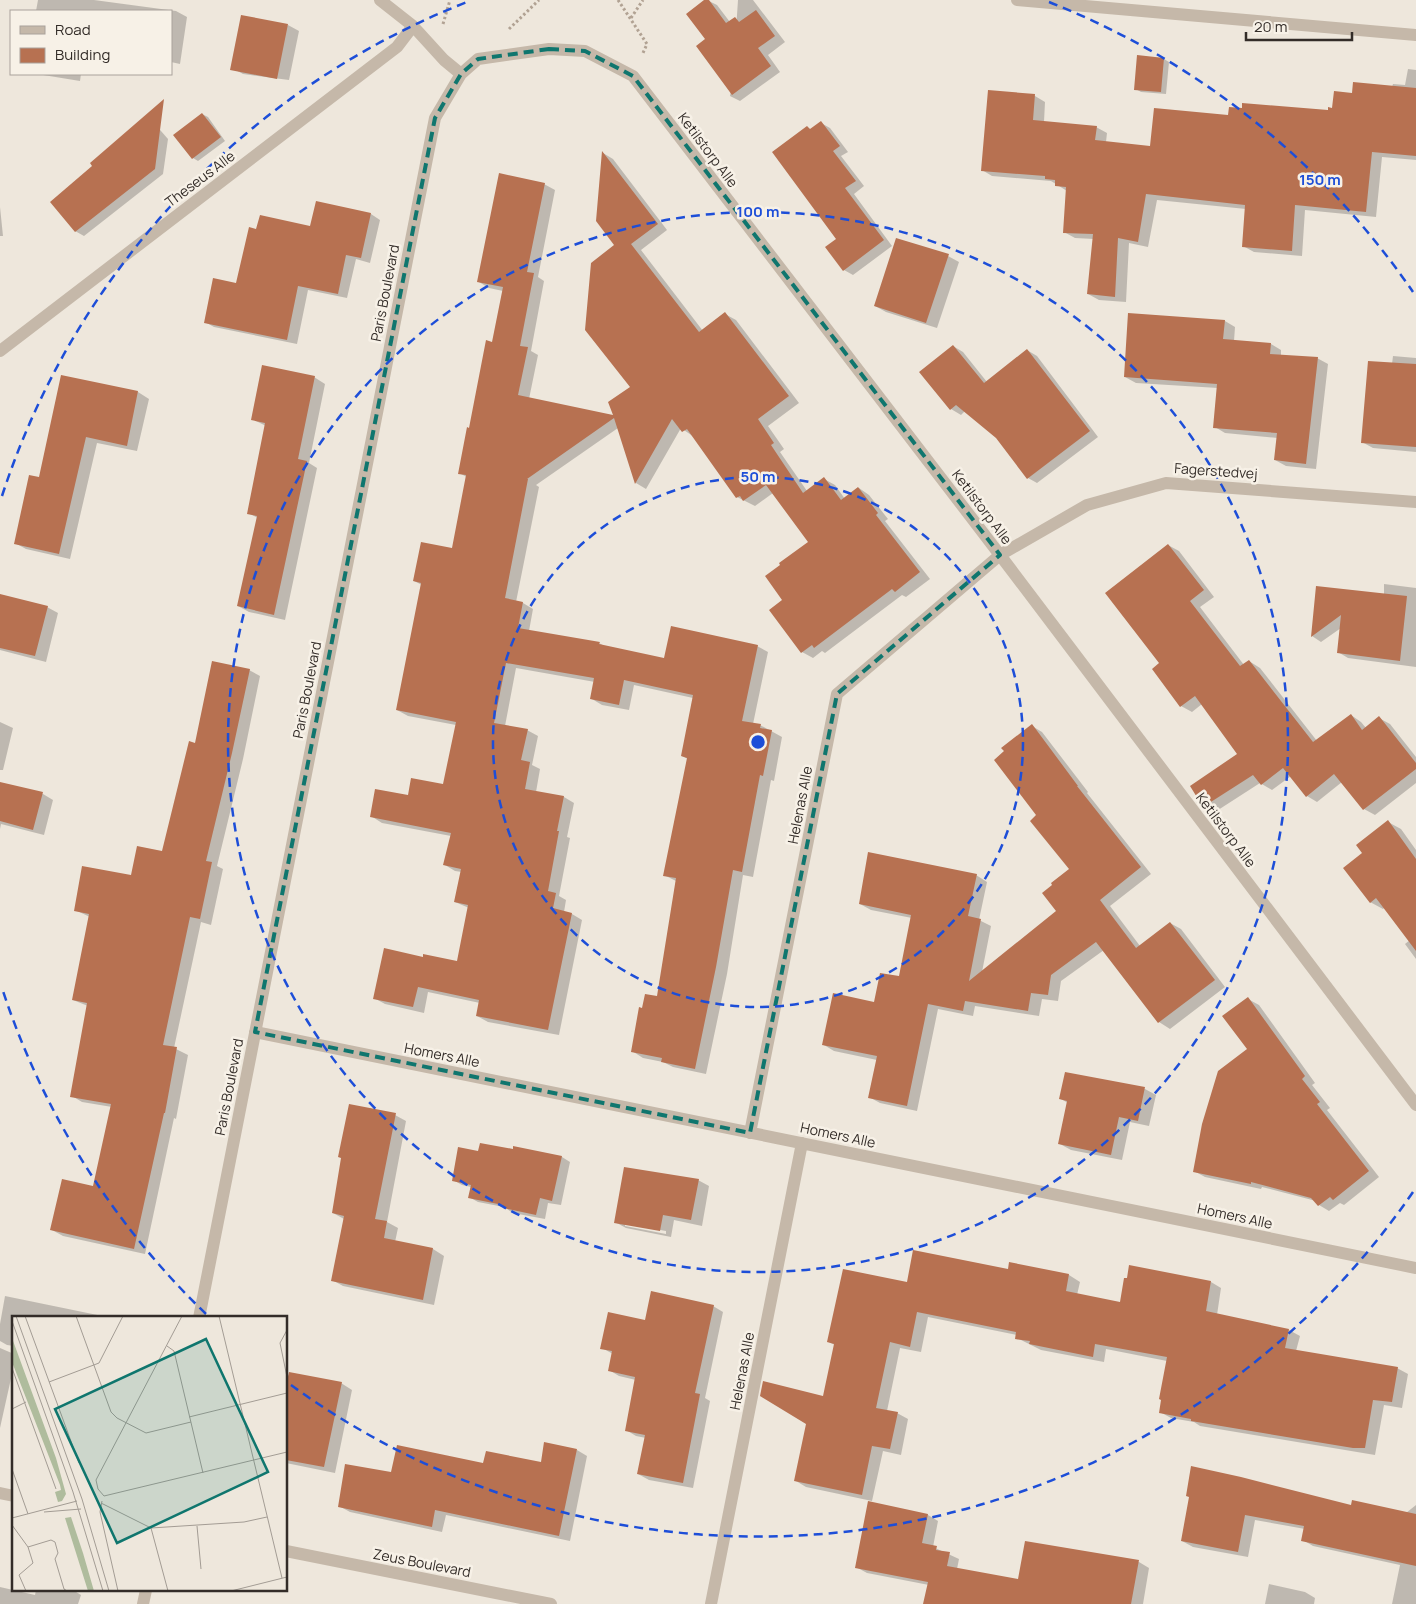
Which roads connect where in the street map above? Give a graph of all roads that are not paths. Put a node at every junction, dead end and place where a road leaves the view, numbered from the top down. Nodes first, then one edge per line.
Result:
1 (380, 0) edge
2 (1016, 0) edge
3 (413, 26) junction
4 (1416, 35) edge
5 (461, 74) junction
6 (0, 351) edge
7 (1416, 502) edge
8 (1000, 555) junction
9 (255, 1032) junction
10 (1416, 1105) edge
11 (750, 1133) junction
12 (802, 1143) junction
13 (1416, 1268) edge
14 (199, 1316) edge
15 (288, 1551) edge
16 (551, 1604) edge
17 (711, 1604) edge

1 - 3 street
2 - 4 street
3 - 5 street
3 - 6 street, Theseus Alle
5 - 8 street, Ketilstorp Alle
5 - 9 street, Paris Boulevard
7 - 8 street, Fagerstedvej
8 - 10 street, Ketilstorp Alle
8 - 11 street, Helenas Alle
9 - 11 street, Homers Alle
9 - 14 street, Paris Boulevard
11 - 12 street, Homers Alle
12 - 13 street, Homers Alle
12 - 17 street, Helenas Alle
15 - 16 street, Zeus Boulevard

